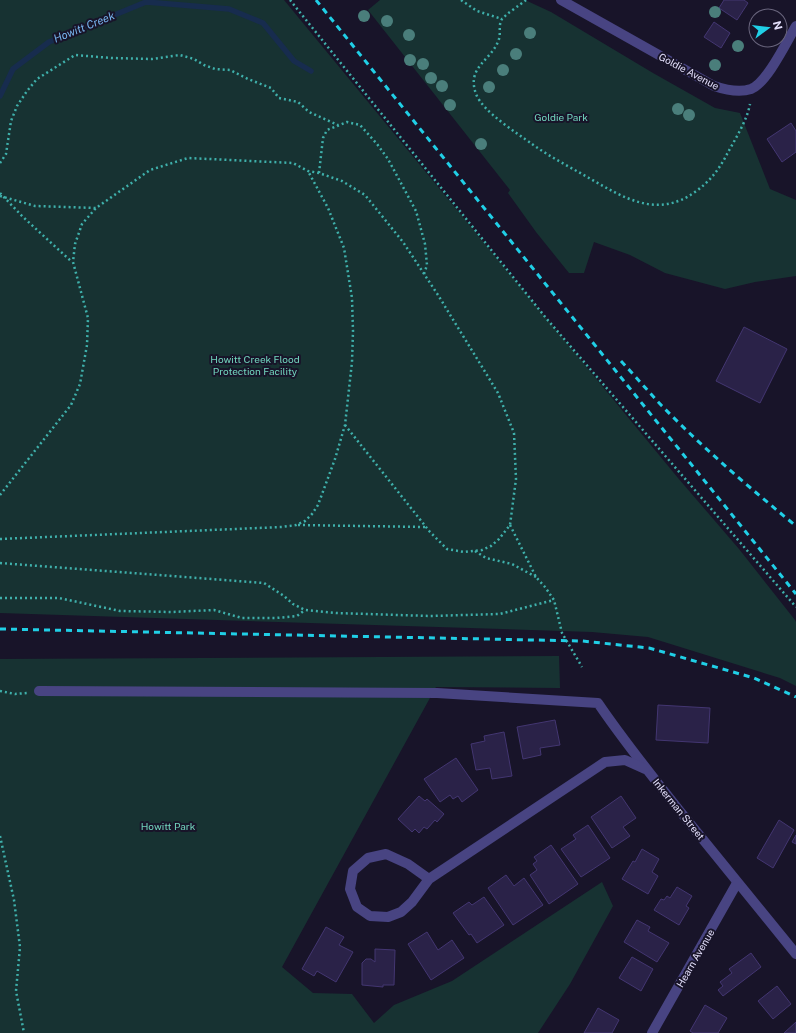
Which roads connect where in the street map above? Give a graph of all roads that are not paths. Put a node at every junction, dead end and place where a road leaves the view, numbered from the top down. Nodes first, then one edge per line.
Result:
1 (561, 0) edge
2 (796, 26) edge
3 (39, 691) road end
4 (648, 771) junction
5 (429, 879) junction
6 (738, 883) junction
7 (796, 954) edge
8 (652, 1033) edge

1 - 2 street, Goldie Avenue
3 - 4 street
4 - 5 street, Inkerman Street
4 - 6 street, Inkerman Street
5 - 5 street, Inkerman Street
6 - 7 street, Inkerman Street
6 - 8 street, Hearn Avenue

